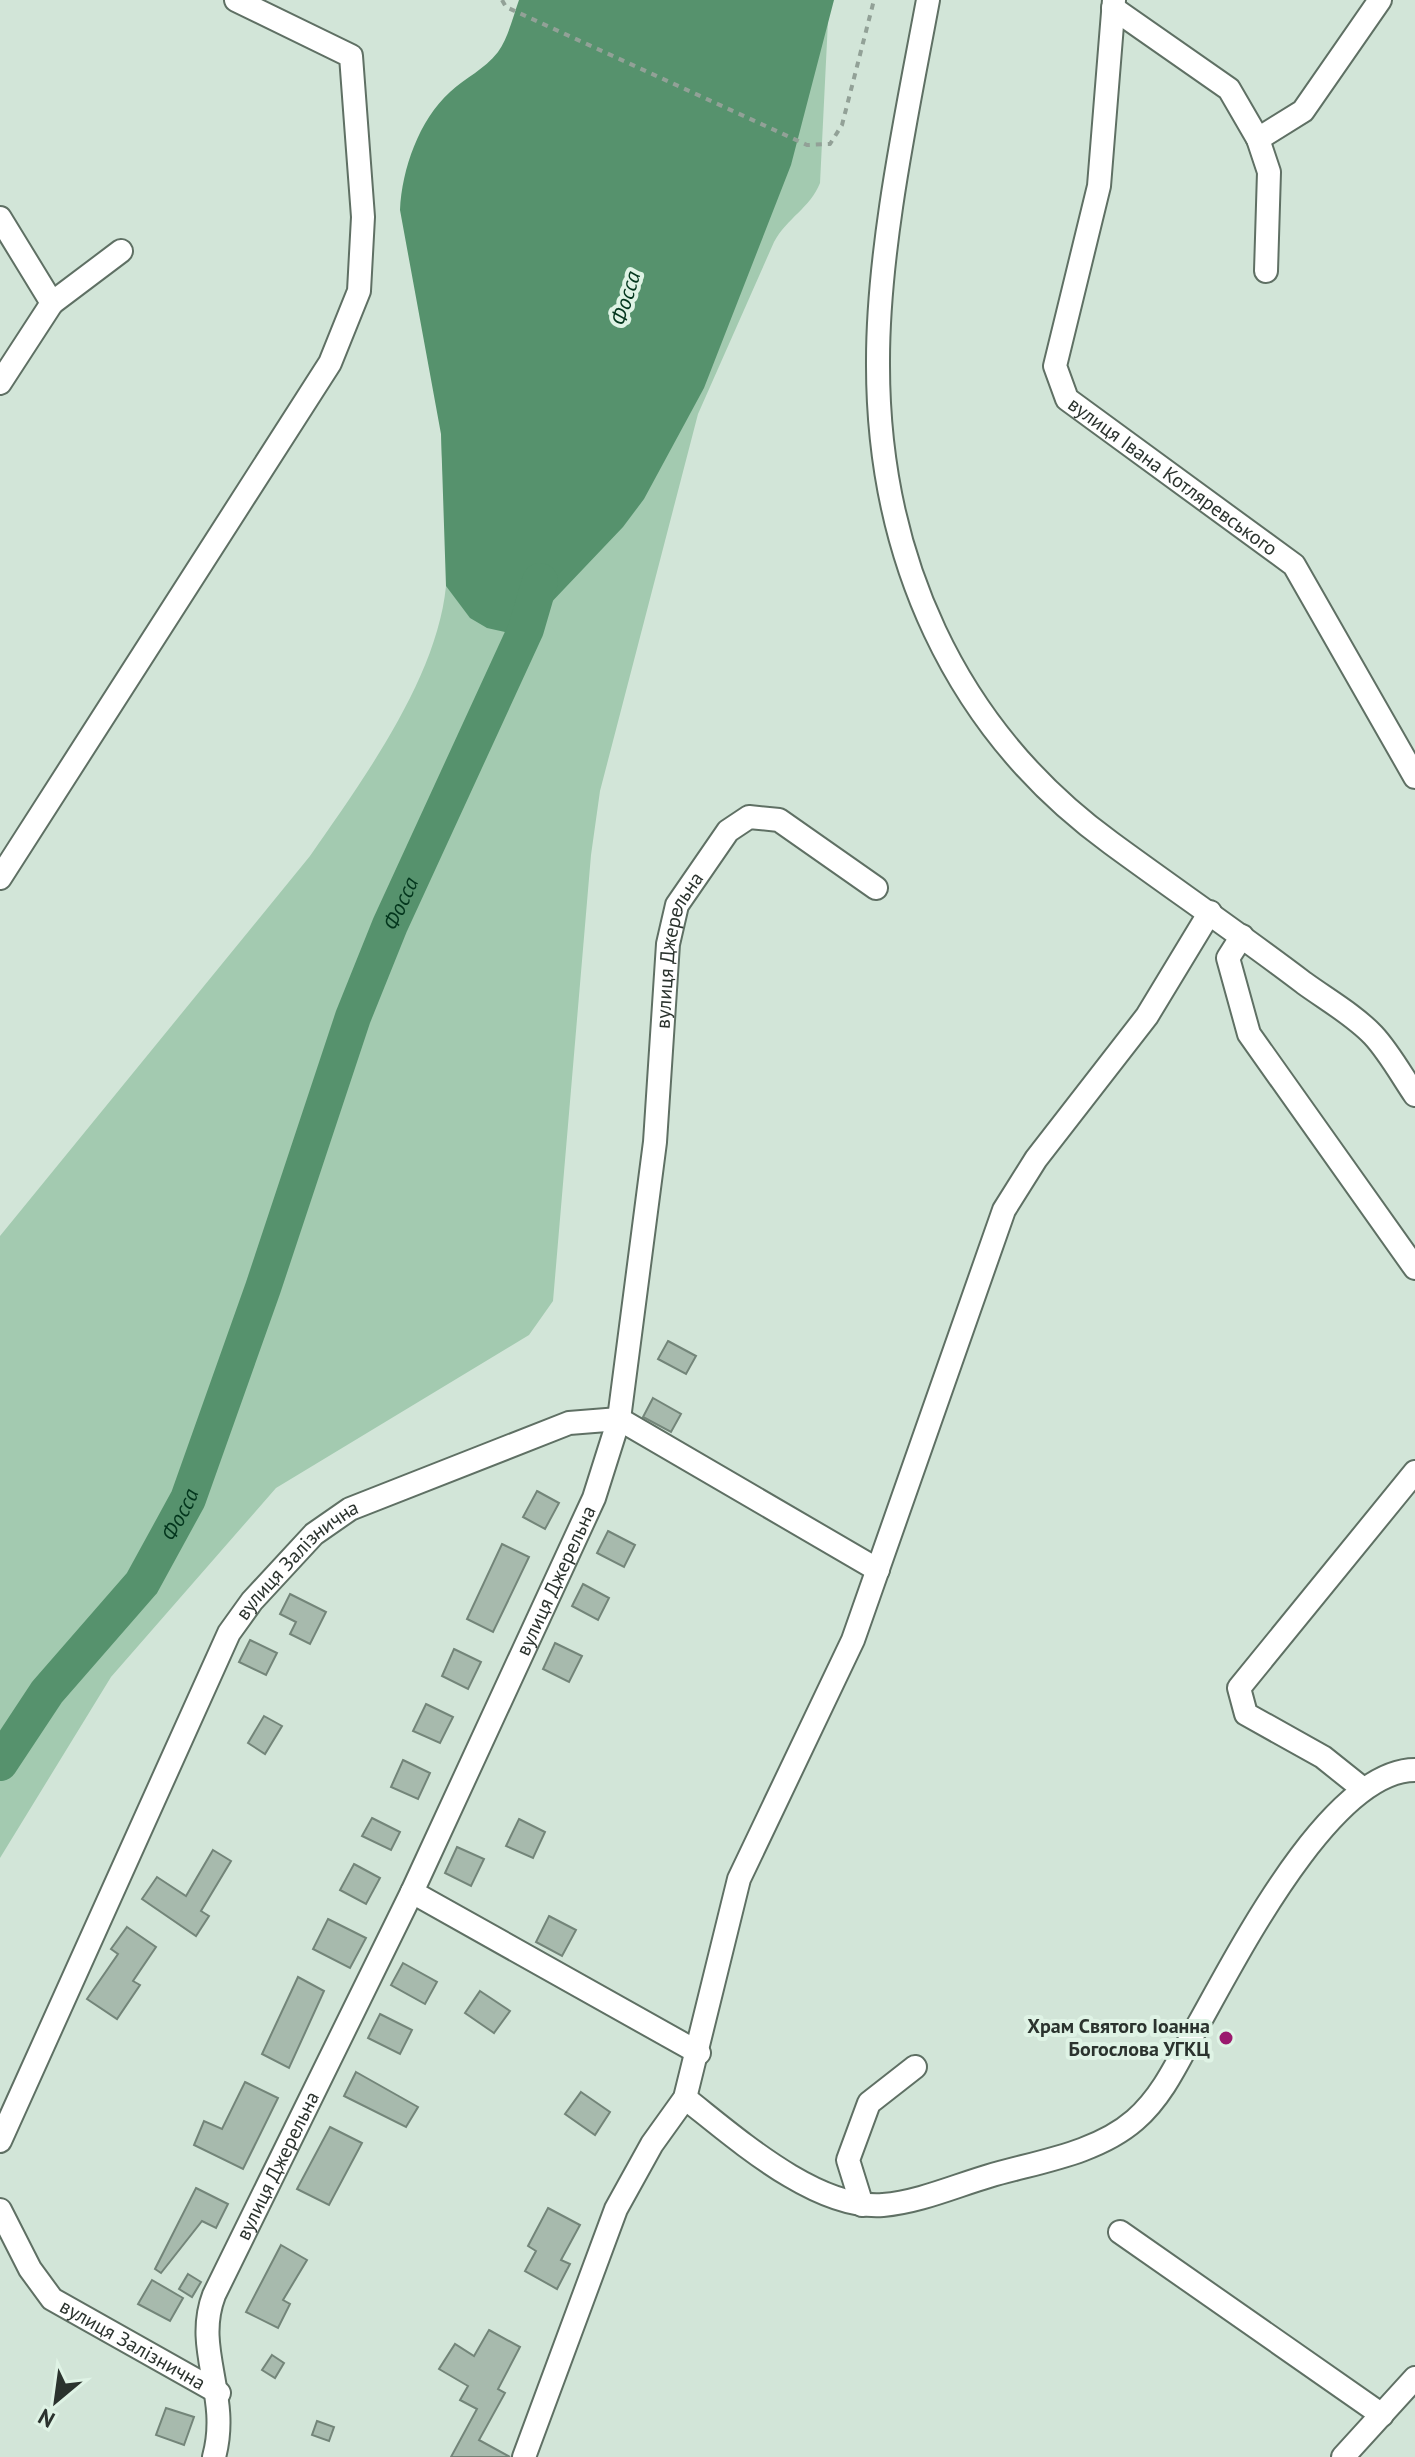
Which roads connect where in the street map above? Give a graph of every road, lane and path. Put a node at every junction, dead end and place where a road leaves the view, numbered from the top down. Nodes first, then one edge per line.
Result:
1 (236, 0) edge
2 (502, 0) edge
3 (874, 0) edge
4 (928, 0) edge
5 (1380, 0) edge
6 (1114, 4) edge
7 (1258, 139) junction
8 (0, 218) edge
9 (121, 251) dead end
10 (1266, 271) dead end
11 (52, 303) junction
12 (0, 383) edge
13 (1415, 777) edge
14 (0, 878) edge
15 (876, 888) dead end
16 (1210, 912) junction
17 (1242, 936) junction
18 (1415, 1095) edge
19 (1415, 1268) edge
20 (619, 1419) junction
21 (1415, 1472) edge
22 (878, 1570) junction
23 (1415, 1770) edge
24 (1363, 1789) junction
25 (412, 1892) junction
26 (699, 2053) junction
27 (915, 2067) dead end
28 (685, 2098) junction
29 (0, 2141) edge
30 (862, 2205) junction
31 (0, 2210) edge
32 (1120, 2232) dead end
33 (1415, 2378) edge
34 (219, 2393) junction
35 (1382, 2415) junction
36 (214, 2457) edge
37 (524, 2457) edge
38 (1343, 2457) edge

1 - 14 street
2 - 3 path
4 - 16 street
5 - 7 street
6 - 7 street
6 - 13 street, вулиця Івана Котляревського
7 - 10 street
8 - 11 street
9 - 11 street
11 - 12 street
15 - 20 street, вулиця Джерельна
16 - 17 street
16 - 22 street
17 - 18 street
17 - 19 street
20 - 22 street
20 - 25 street, вулиця Джерельна
20 - 29 street, вулиця Залізнична
21 - 24 street
22 - 26 street
23 - 24 street
24 - 30 street
25 - 26 street
25 - 34 street, вулиця Джерельна
26 - 28 street
27 - 30 street
28 - 30 street
28 - 37 street
31 - 34 street, вулиця Залізнична
32 - 35 street
33 - 35 street
34 - 36 street, вулиця Джерельна
35 - 38 street

